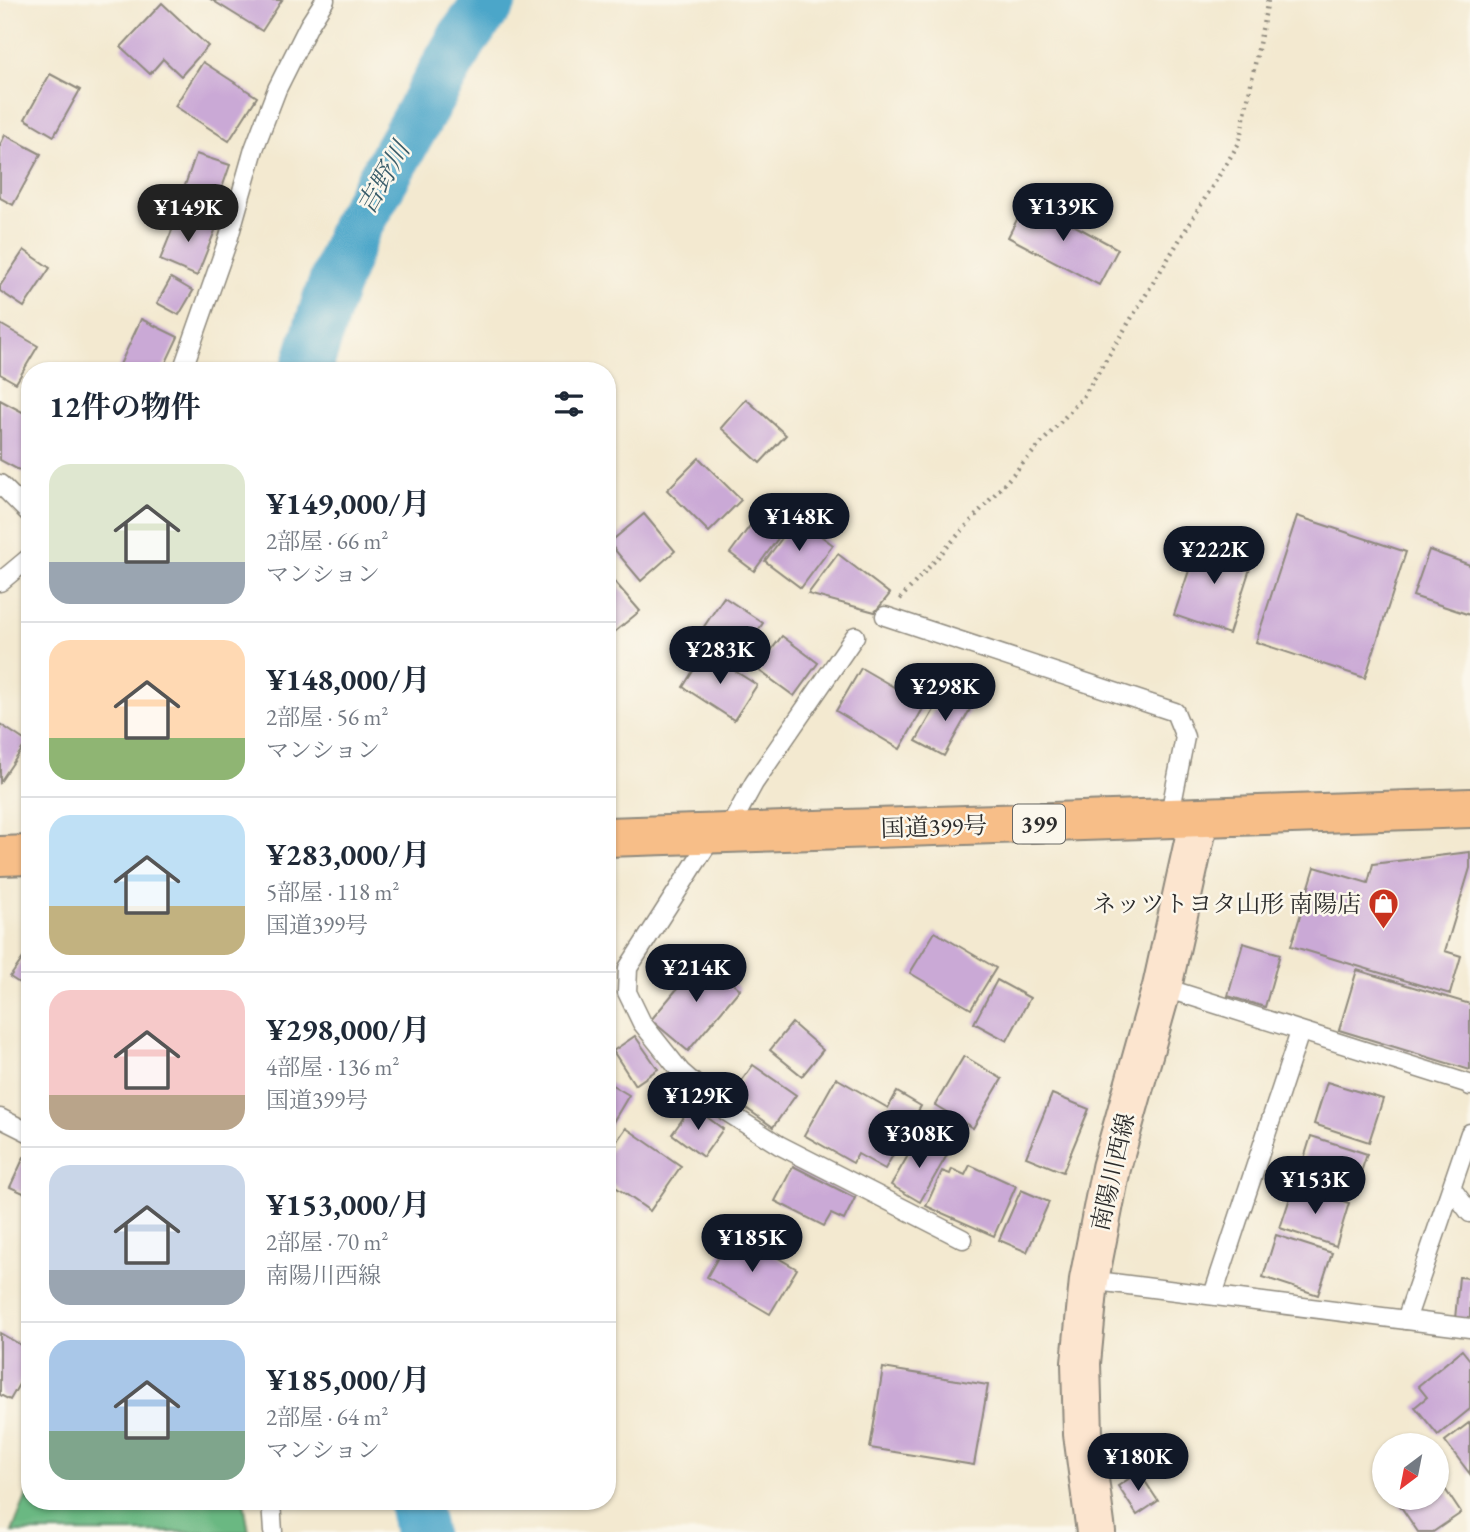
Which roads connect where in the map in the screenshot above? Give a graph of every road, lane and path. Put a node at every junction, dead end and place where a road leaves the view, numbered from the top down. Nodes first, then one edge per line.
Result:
1 (325, 0) edge
2 (1268, 0) edge
3 (185, 362) edge
4 (0, 484) edge
5 (21, 505) edge
6 (21, 564) edge
7 (0, 582) edge
8 (885, 616) joint
9 (855, 636) dead end
10 (1470, 808) edge
11 (1184, 819) junction
12 (720, 834) junction
13 (616, 837) edge
14 (21, 855) edge
15 (0, 856) edge
16 (1162, 987) junction
17 (1300, 1031) junction
18 (1470, 1086) edge
19 (0, 1118) edge
20 (21, 1128) edge
21 (1470, 1133) edge
22 (1451, 1189) junction
23 (1470, 1213) edge
24 (963, 1239) dead end
25 (1089, 1280) junction
26 (1213, 1295) junction
27 (1406, 1320) junction
28 (1470, 1328) edge
29 (272, 1510) edge
30 (273, 1532) edge
31 (1096, 1532) edge

1 - 3 lane
2 - 8 path
4 - 5 lane
6 - 7 lane
8 - 11 lane
9 - 12 lane
10 - 11 highway, 国道399号 / 399
11 - 12 highway, 国道399号 / 399
11 - 16 main road, 南陽川西線
12 - 13 highway, 国道399号 / 399
12 - 24 lane
14 - 15 highway
16 - 17 lane
16 - 25 main road, 南陽川西線
17 - 18 lane
17 - 26 lane
19 - 20 lane
21 - 22 lane
22 - 23 lane
22 - 27 lane
25 - 26 lane
25 - 31 main road, 南陽川西線
26 - 27 lane
27 - 28 lane
29 - 30 lane

